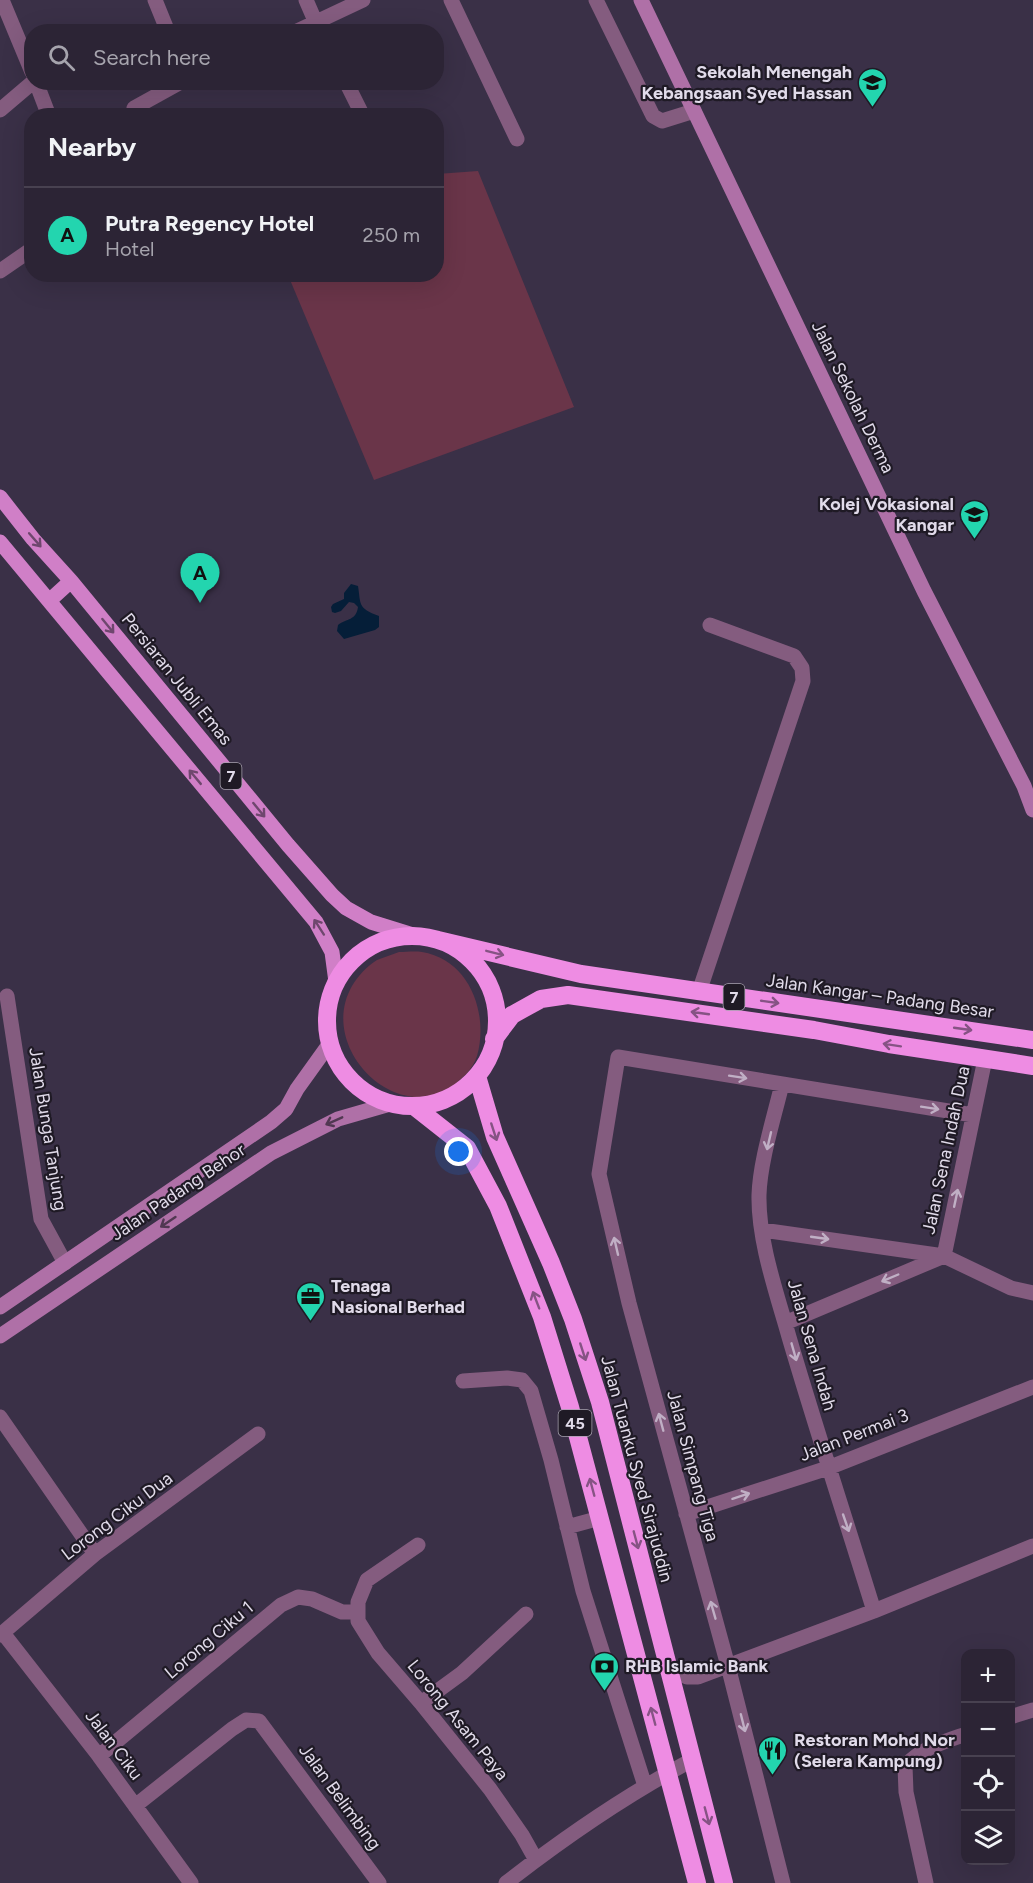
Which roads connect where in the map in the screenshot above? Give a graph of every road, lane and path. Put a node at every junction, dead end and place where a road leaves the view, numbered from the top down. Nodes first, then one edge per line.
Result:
1 (2, 0) edge
2 (155, 0) edge
3 (306, 0) edge
4 (363, 0) edge
5 (451, 0) edge
6 (596, 0) edge
7 (641, 0) edge
8 (165, 24) edge
9 (316, 24) edge
10 (322, 24) edge
11 (24, 53) edge
12 (24, 90) edge
13 (38, 90) edge
14 (167, 90) edge
15 (350, 90) edge
16 (45, 108) edge
17 (134, 108) dead end
18 (359, 108) edge
19 (0, 110) edge
20 (694, 111) junction
21 (517, 139) dead end
22 (24, 254) edge
23 (0, 271) edge
24 (0, 497) edge
25 (0, 542) edge
26 (71, 581) junction
27 (49, 601) junction
28 (710, 626) dead end
29 (1033, 810) edge
30 (416, 936) junction
31 (438, 939) junction
32 (336, 982) junction
33 (699, 992) junction
34 (7, 996) dead end
35 (494, 1039) junction
36 (1033, 1040) edge
37 (330, 1043) junction
38 (985, 1059) junction
39 (1033, 1066) edge
40 (477, 1076) junction
41 (782, 1084) junction
42 (390, 1104) junction
43 (415, 1107) junction
44 (973, 1115) junction
45 (762, 1230) junction
46 (944, 1256) junction
47 (65, 1263) junction
48 (1033, 1293) edge
49 (0, 1308) edge
50 (785, 1323) junction
51 (0, 1336) edge
52 (463, 1381) dead end
53 (1033, 1387) edge
54 (0, 1417) edge
55 (258, 1434) dead end
56 (828, 1467) junction
57 (686, 1514) junction
58 (600, 1518) junction
59 (567, 1527) junction
60 (418, 1545) dead end
61 (1033, 1546) edge
62 (95, 1554) junction
63 (358, 1607) junction
64 (873, 1611) junction
65 (526, 1614) dead end
66 (1, 1634) edge
67 (728, 1666) junction
68 (669, 1668) junction
69 (421, 1703) junction
70 (1033, 1710) edge
71 (1015, 1716) edge
72 (961, 1736) edge
73 (99, 1756) junction
74 (692, 1760) junction
75 (669, 1772) junction
76 (645, 1786) junction
77 (135, 1806) junction
78 (536, 1860) junction
79 (191, 1883) edge
80 (379, 1883) edge
81 (506, 1883) edge
82 (697, 1883) edge
83 (724, 1883) edge
84 (783, 1883) edge
85 (926, 1883) edge

1 - 11 street
2 - 8 street
3 - 9 street
4 - 10 street
5 - 21 street
6 - 20 street
7 - 20 street, Jalan Sekolah Derma
12 - 19 street
13 - 16 street
14 - 17 street
15 - 18 street
20 - 29 street, Jalan Sekolah Derma
22 - 23 street
24 -> 26 main road, Persiaran Jubli Emas / 7
25 - 27 main road, 7
26 - 27 main road
26 -> 30 main road, Persiaran Jubli Emas / 7
32 -> 27 main road, 7
28 - 33 street
30 - 31 highway, 7
30 - 32 highway, 7
31 -> 33 highway, Jalan Kangar – Padang Besar / 7
31 - 35 highway, 7
32 - 37 highway, 7
33 -> 36 highway, Jalan Kangar – Padang Besar / 7
34 - 47 street, Jalan Bunga Tanjung
38 -> 35 highway, 7
35 - 40 highway, 7
37 - 42 highway, 7
37 - 47 street, Jalan Padang Behor
38 - 39 highway, 7
38 - 44 street, Jalan Sena Indah Dua
40 - 43 highway, 7
40 -> 68 highway, Jalan Tuanku Syed Sirajuddin / 45
41 -> 44 street
41 -> 45 street, Jalan Sena Indah
57 -> 41 street, Jalan Simpang Tiga
42 - 43 highway, 7
42 -> 51 street, Jalan Padang Behor
58 -> 43 highway, 45
46 -> 44 street, Jalan Sena Indah Dua
45 -> 46 street
45 - 50 street, Jalan Sena Indah
46 - 48 street
46 -> 50 street, Jalan Sena Indah Dua
47 - 49 street, Jalan Padang Behor
50 -> 56 street, Jalan Sena Indah
52 - 59 street
53 - 56 street, Jalan Permai 3
54 - 62 street
55 - 62 street, Lorong Ciku Dua
57 -> 56 street, Jalan Permai 3
56 -> 64 street, Jalan Sena Indah
67 -> 57 street, Jalan Simpang Tiga
58 - 59 street
75 -> 58 highway, 45
59 - 76 street
60 - 63 street
61 - 64 street
62 - 66 street, Lorong Ciku Dua
63 - 69 street, Lorong Asam Paya
63 - 73 street, Lorong Ciku 1
64 - 67 street
65 - 69 street
66 - 73 street, Jalan Ciku
67 - 68 street
67 -> 84 street, Jalan Simpang Tiga
68 - 74 highway, Jalan Tuanku Syed Sirajuddin / 45
69 - 78 street, Lorong Asam Paya
70 - 71 street
72 - 85 street
73 - 77 street, Jalan Ciku
74 - 75 street
74 -> 83 highway, Jalan Tuanku Syed Sirajuddin / 45
75 - 76 street
75 - 82 highway, 45
76 - 78 street
77 - 79 street, Jalan Ciku
77 - 80 street, Jalan Belimbing
78 - 81 street

